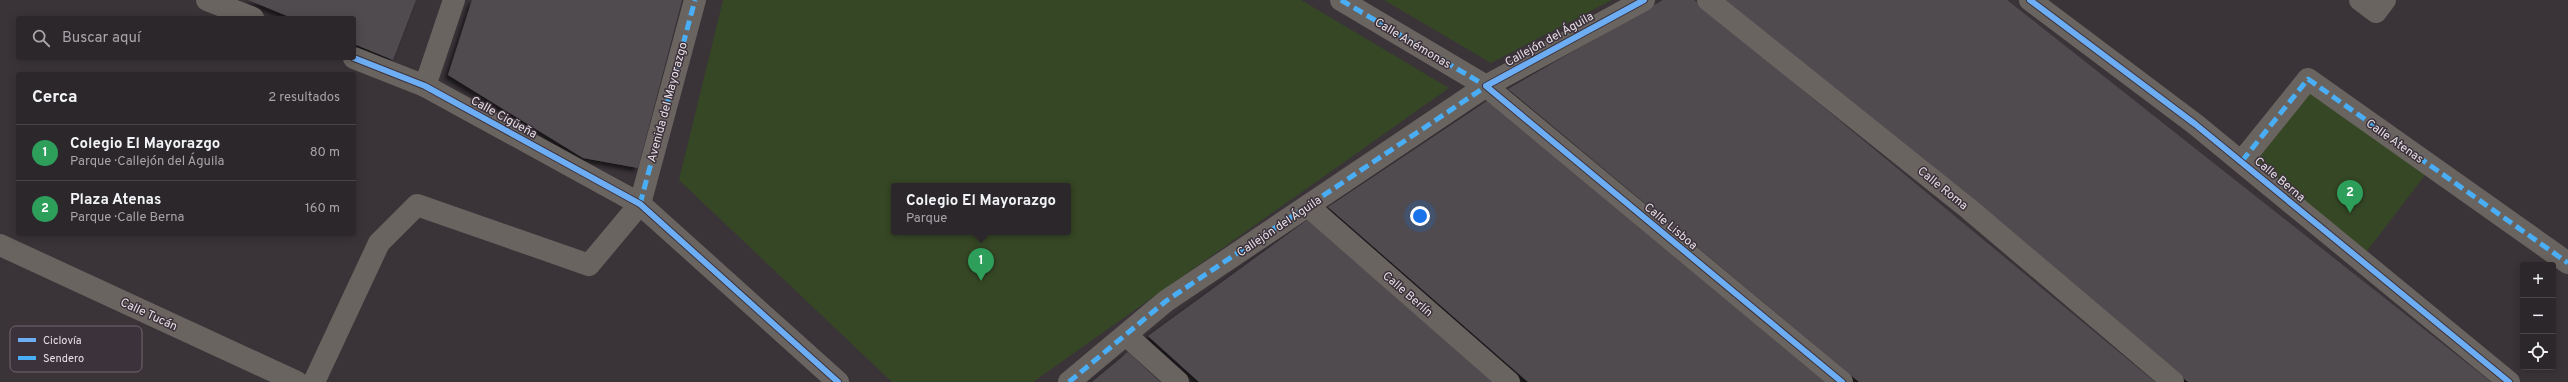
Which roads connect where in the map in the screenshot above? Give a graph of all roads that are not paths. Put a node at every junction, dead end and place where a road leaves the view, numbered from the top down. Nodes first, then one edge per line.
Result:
1 (207, 0) edge
2 (454, 0) edge
3 (695, 0) edge
4 (1341, 0) edge
5 (1644, 0) edge
6 (1708, 0) edge
7 (2030, 0) edge
8 (2360, 0) edge
9 (2385, 0) edge
10 (248, 16) edge
11 (356, 59) edge
12 (425, 86) junction
13 (1486, 86) junction
14 (2242, 161) junction
15 (640, 204) junction
16 (1308, 206) junction
17 (0, 245) edge
18 (2568, 263) edge
19 (1126, 335) junction
20 (297, 382) edge
21 (314, 382) edge
22 (838, 382) edge
23 (1069, 382) edge
24 (1178, 382) edge
25 (1509, 382) edge
26 (1842, 382) edge
27 (2173, 382) edge
28 (2509, 382) edge

1 - 10 street
2 - 12 street
3 - 15 street, Avenida del Mayorazgo
4 - 13 street, Calle Anémonas
5 - 13 street, Callejón del Águila
6 - 27 street, Calle Roma
7 - 14 street, Calle Berna
8 - 9 street
11 - 12 street, Calle Cigüeña
12 - 15 street, Calle Cigüeña
13 - 16 street, Callejón del Águila
13 - 26 street, Calle Lisboa
14 - 18 street, Calle Atenas
14 - 28 street, Calle Berna
15 - 21 street
15 - 22 street, Calle Cigüeña
16 - 19 street, Callejón del Águila
16 - 25 street, Calle Berlín
17 - 20 street, Calle Tucán
19 - 23 street, Callejón del Águila
19 - 24 street

